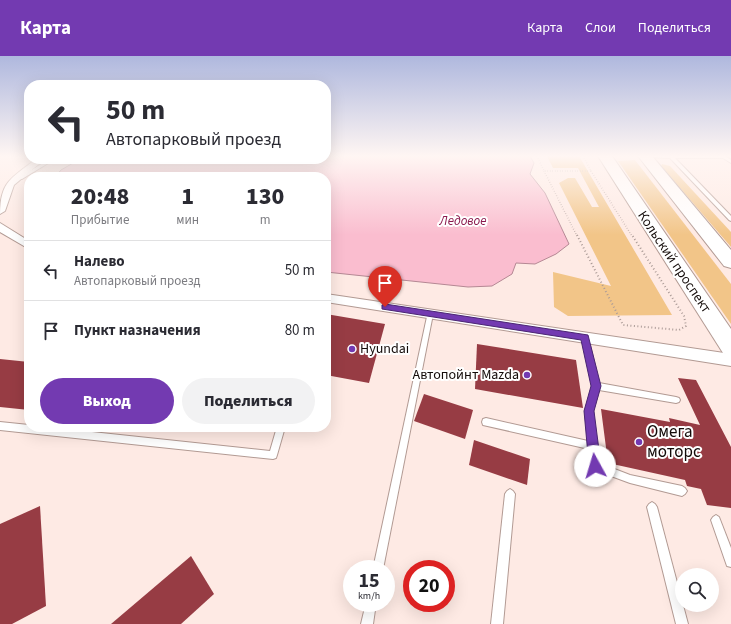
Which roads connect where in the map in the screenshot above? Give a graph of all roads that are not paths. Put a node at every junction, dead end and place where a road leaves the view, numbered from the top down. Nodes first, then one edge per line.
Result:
1 (622, 183) edge
2 (667, 183) edge
3 (696, 183) edge
4 (10, 184) edge
5 (0, 210) edge
6 (731, 219) edge
7 (0, 226) edge
8 (24, 243) edge
9 (731, 262) edge
10 (331, 299) edge
11 (430, 314) junction
12 (585, 337) junction
13 (731, 347) edge
14 (731, 360) edge
15 (596, 386) junction
16 (676, 400) dead end
17 (486, 422) dead end
18 (0, 426) edge
19 (24, 429) edge
20 (56, 432) edge
21 (280, 432) edge
22 (593, 446) junction
23 (682, 491) dead end
24 (510, 494) dead end
25 (652, 507) dead end
26 (716, 520) dead end
27 (380, 560) edge
28 (731, 562) edge
29 (369, 612) edge
30 (367, 624) edge
31 (497, 624) edge
32 (682, 624) edge

1 - 13 main road, Кольский проспект
2 - 9 main road
3 - 6 lane
4 - 5 street
7 - 8 street
10 - 11 street
11 - 12 street
11 - 27 lane
12 - 14 street
12 - 15 lane
15 - 16 lane
15 - 22 lane
17 - 22 lane
18 - 19 lane
20 - 21 lane
22 - 23 lane
24 - 31 lane
25 - 32 lane
26 - 28 lane
29 - 30 lane

